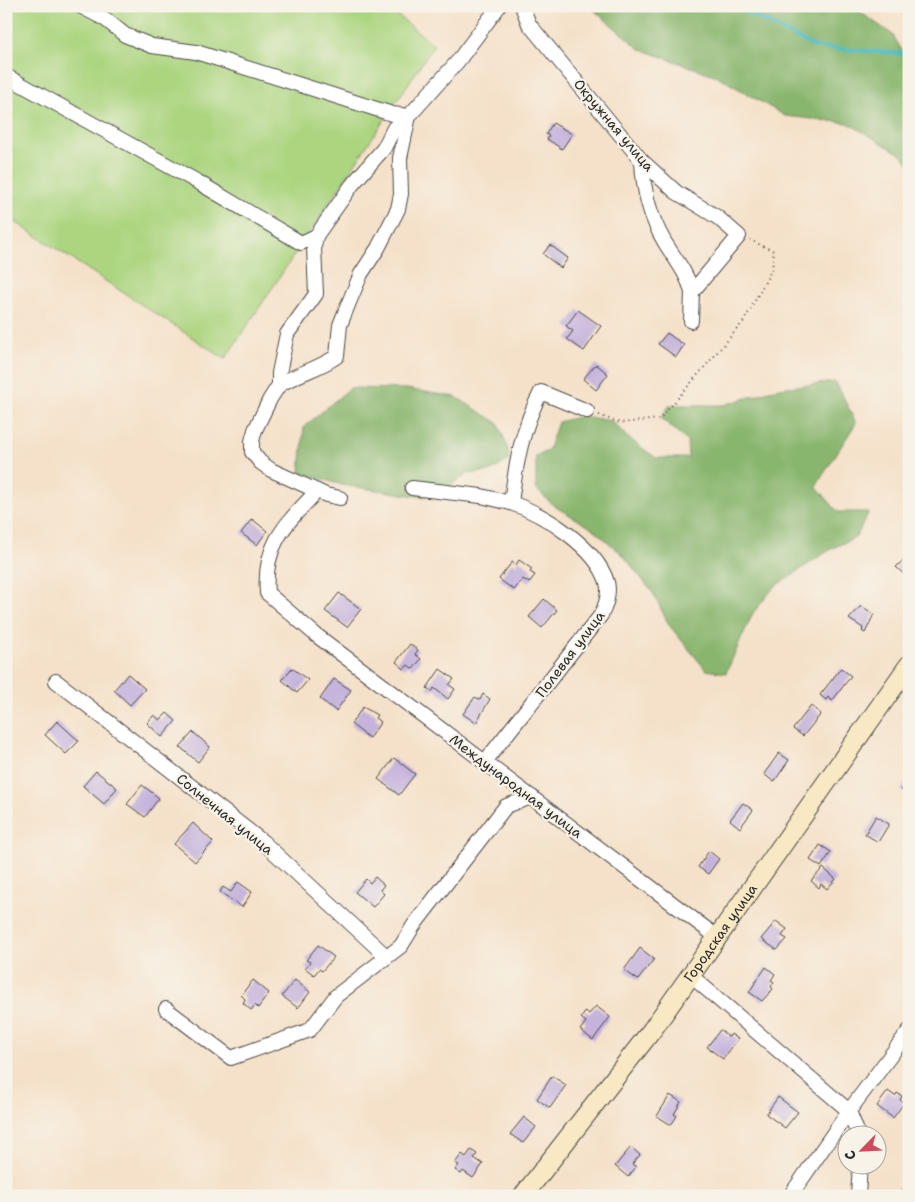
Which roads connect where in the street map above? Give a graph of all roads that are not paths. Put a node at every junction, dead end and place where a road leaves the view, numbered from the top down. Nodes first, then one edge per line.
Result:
1 (80, 6) edge
2 (499, 6) edge
3 (522, 6) edge
4 (6, 76) edge
5 (409, 116) junction
6 (642, 162) junction
7 (316, 236) junction
8 (692, 292) junction
9 (691, 321) dead end
10 (279, 385) junction
11 (587, 411) road end
12 (412, 488) dead end
13 (317, 491) junction
14 (340, 498) dead end
15 (511, 503) junction
16 (909, 665) edge
17 (56, 681) dead end
18 (484, 763) junction
19 (532, 797) junction
20 (716, 937) junction
21 (386, 956) junction
22 (690, 975) junction
23 (166, 1009) dead end
24 (909, 1031) edge
25 (849, 1111) junction
26 (854, 1124) edge
27 (859, 1174) edge
28 (523, 1196) edge
29 (790, 1196) edge
30 (858, 1196) edge

1 - 5 street
2 - 5 street
3 - 6 street, Окружная улица
4 - 7 street
5 - 7 street
5 - 10 street
6 - 8 street
6 - 8 street, Окружная улица
7 - 10 street
8 - 9 street
10 - 13 street
11 - 15 street
12 - 15 street, Полевая улица
13 - 14 street
13 - 18 street, Международная улица
15 - 18 street, Полевая улица
16 - 20 main road, Городская улица
17 - 21 street, Солнечная улица
18 - 19 street, Международная улица
19 - 20 street, Международная улица
19 - 21 street
20 - 22 main road, Городская улица
21 - 23 street
22 - 25 street
22 - 28 main road, Городская улица
24 - 25 street
25 - 26 street
25 - 29 street
27 - 30 street

